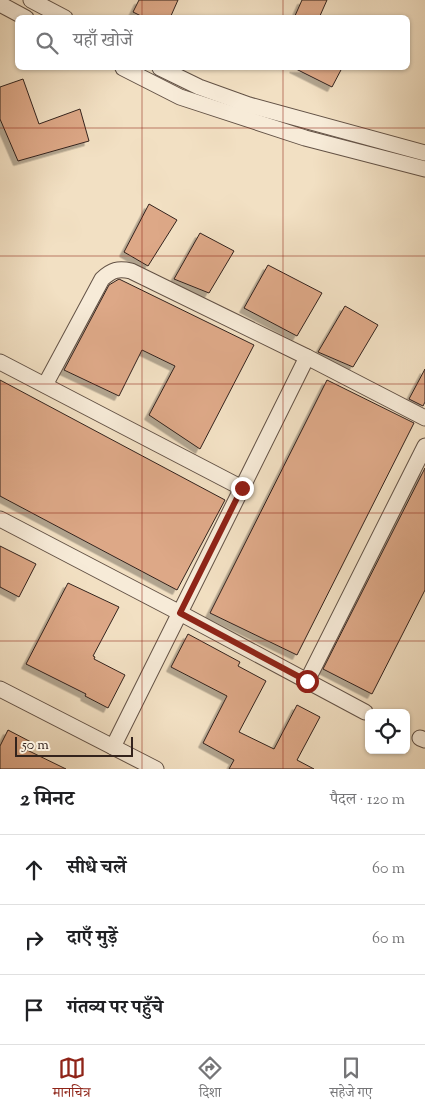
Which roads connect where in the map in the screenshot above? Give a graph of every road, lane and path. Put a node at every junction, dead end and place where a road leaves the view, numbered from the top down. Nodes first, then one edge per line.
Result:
1 (31, 0) edge
2 (0, 4) edge
3 (20, 15) edge
4 (58, 15) edge
5 (127, 70) edge
6 (164, 70) edge
7 (425, 153) edge
8 (425, 170) edge
9 (307, 357) junction
10 (0, 362) edge
11 (45, 385) junction
12 (425, 418) edge
13 (425, 446) edge
14 (242, 488) junction
15 (0, 519) edge
16 (180, 613) junction
17 (307, 681) junction
18 (0, 689) edge
19 (365, 712) dead end
20 (113, 747) junction
21 (156, 769) edge

1 - 4 street
2 - 3 street
5 - 8 street
6 - 7 street
9 - 11 street
9 - 12 street
9 - 14 street
10 - 11 street
11 - 14 street
13 - 17 street
14 - 16 street
15 - 16 street
16 - 17 street
16 - 20 street
17 - 19 street
18 - 20 street
20 - 21 street

